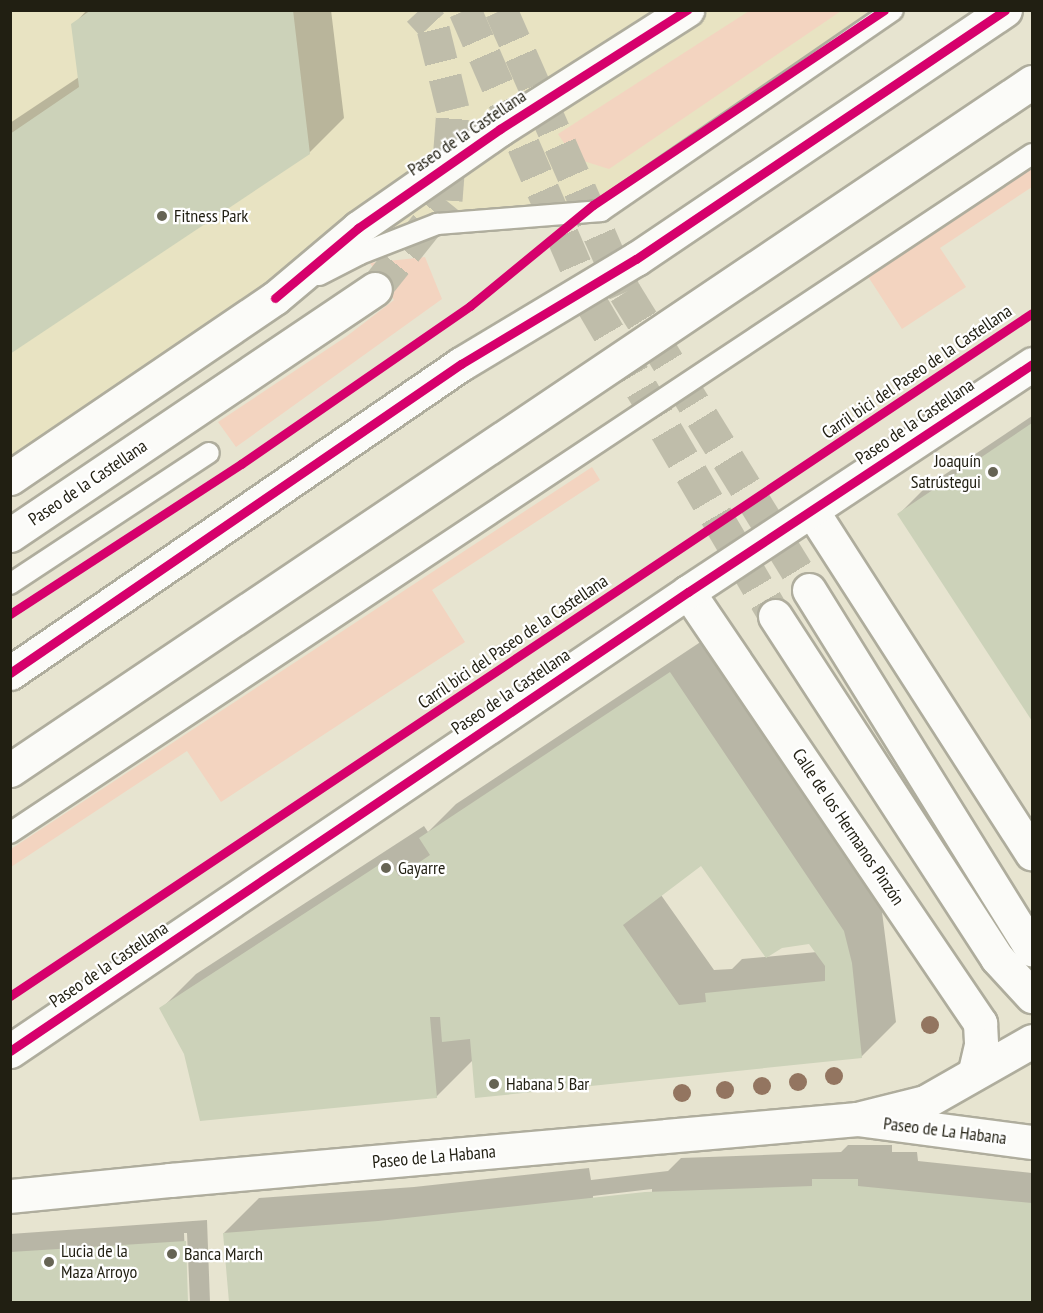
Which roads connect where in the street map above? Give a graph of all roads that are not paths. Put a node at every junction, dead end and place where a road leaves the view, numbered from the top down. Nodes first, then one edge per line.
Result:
1 (687, 10) edge
2 (893, 10) edge
3 (1005, 10) edge
4 (1032, 82) edge
5 (1032, 154) edge
6 (375, 289) tunnel mouth
7 (275, 298) junction
8 (1032, 364) edge
9 (209, 453) dead end
10 (10, 478) edge
11 (812, 511) junction
12 (10, 536) edge
13 (10, 584) edge
14 (809, 590) tunnel mouth
15 (688, 592) junction
16 (775, 616) tunnel mouth
17 (10, 674) edge
18 (10, 770) edge
19 (10, 833) edge
20 (1032, 854) edge
21 (1032, 949) edge
22 (1032, 996) edge
23 (1032, 1041) edge
24 (10, 1052) edge
25 (975, 1071) junction
26 (857, 1119) junction
27 (1032, 1142) edge
28 (10, 1196) edge

1 - 7 main road, Paseo de la Castellana
2 - 7 lane, Paseo de la Castellana
3 - 17 main road
4 - 18 main road
5 - 19 lane
6 - 12 main road, Paseo de la Castellana
7 - 10 main road, Paseo de la Castellana
8 - 11 main road, Paseo de la Castellana
9 - 13 lane
11 - 15 main road, Paseo de la Castellana
11 - 20 main road
14 - 21 main road
15 - 24 main road, Paseo de la Castellana
15 - 25 main road, Calle de los Hermanos Pinzón
16 - 22 main road
23 - 25 main road, Paseo de La Habana
25 - 26 main road, Paseo de La Habana
26 - 27 main road, Paseo de La Habana
26 - 28 main road, Paseo de La Habana

